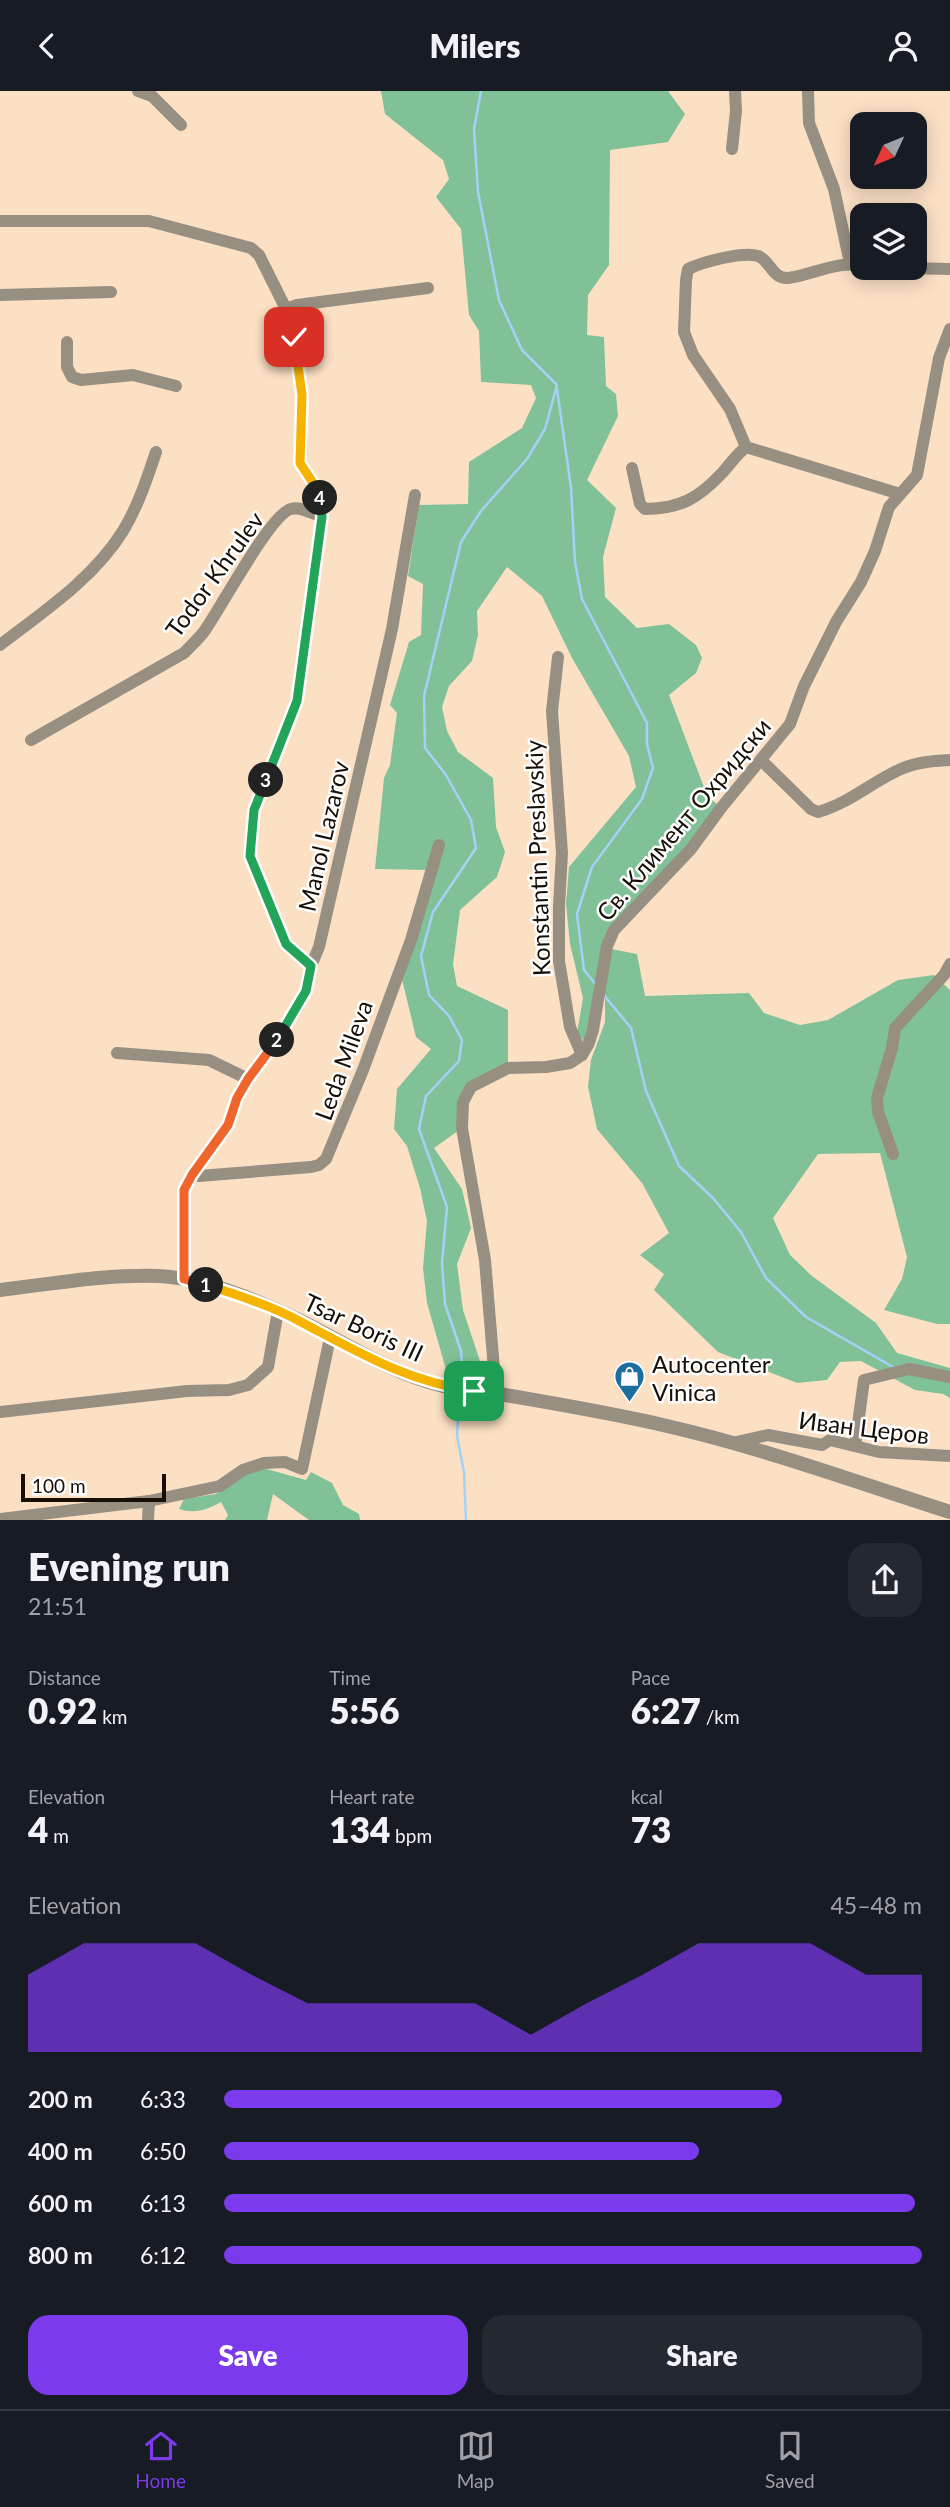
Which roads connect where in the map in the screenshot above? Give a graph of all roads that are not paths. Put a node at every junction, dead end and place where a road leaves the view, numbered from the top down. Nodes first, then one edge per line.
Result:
1 (138, 91) edge
2 (735, 91) edge
3 (808, 91) edge
4 (181, 125) dead end
5 (732, 149) dead end
6 (0, 221) edge
7 (850, 244) edge
8 (850, 265) edge
9 (927, 268) edge
10 (950, 269) edge
11 (428, 288) dead end
12 (111, 292) dead end
13 (0, 295) edge
14 (286, 309) junction
15 (950, 329) edge
16 (67, 342) dead end
17 (176, 386) dead end
18 (746, 447) junction
19 (156, 452) dead end
20 (632, 468) dead end
21 (900, 494) junction
22 (415, 495) dead end
23 (322, 517) junction
24 (0, 645) edge
25 (558, 657) dead end
26 (30, 740) dead end
27 (761, 760) junction
28 (950, 760) edge
29 (439, 845) dead end
30 (950, 964) edge
31 (311, 966) junction
32 (117, 1053) dead end
33 (582, 1055) junction
34 (248, 1079) junction
35 (893, 1154) dead end
36 (192, 1175) junction
37 (184, 1279) junction
38 (0, 1290) edge
39 (278, 1311) junction
40 (330, 1338) junction
41 (950, 1377) edge
42 (496, 1394) junction
43 (0, 1412) edge
44 (732, 1443) junction
45 (855, 1446) junction
46 (950, 1456) edge
47 (149, 1501) junction
48 (950, 1512) edge
49 (0, 1518) edge
50 (148, 1520) edge

1 - 4 street
2 - 5 street
3 - 7 street
6 - 14 street
8 - 18 street
9 - 10 street
11 - 14 street
12 - 13 street
14 - 23 street
15 - 21 street, Св. Климент Охридски
16 - 17 street
18 - 20 street
18 - 21 street
19 - 24 street
21 - 27 street, Св. Климент Охридски
22 - 31 street, Manol Lazarov
23 - 26 street, Todor Khrulev
23 - 31 street
25 - 33 street, Konstantin Preslavskiy
27 - 28 street
27 - 33 street, Св. Климент Охридски
29 - 36 street, Leda Mileva
30 - 35 street
31 - 34 street, Manol Lazarov
32 - 34 street
33 - 42 street
34 - 36 street, Manol Lazarov
36 - 37 street, Manol Lazarov
37 - 38 street, Tsar Boris III
37 - 39 street, Tsar Boris III
39 - 40 street, Tsar Boris III
39 - 43 street
40 - 42 street, Tsar Boris III
40 - 47 street
41 - 45 street
42 - 44 street, Tsar Boris III
44 - 45 street, Иван Церов
44 - 48 street, Tsar Boris III
45 - 46 street, Иван Церов
47 - 49 street
47 - 50 street

